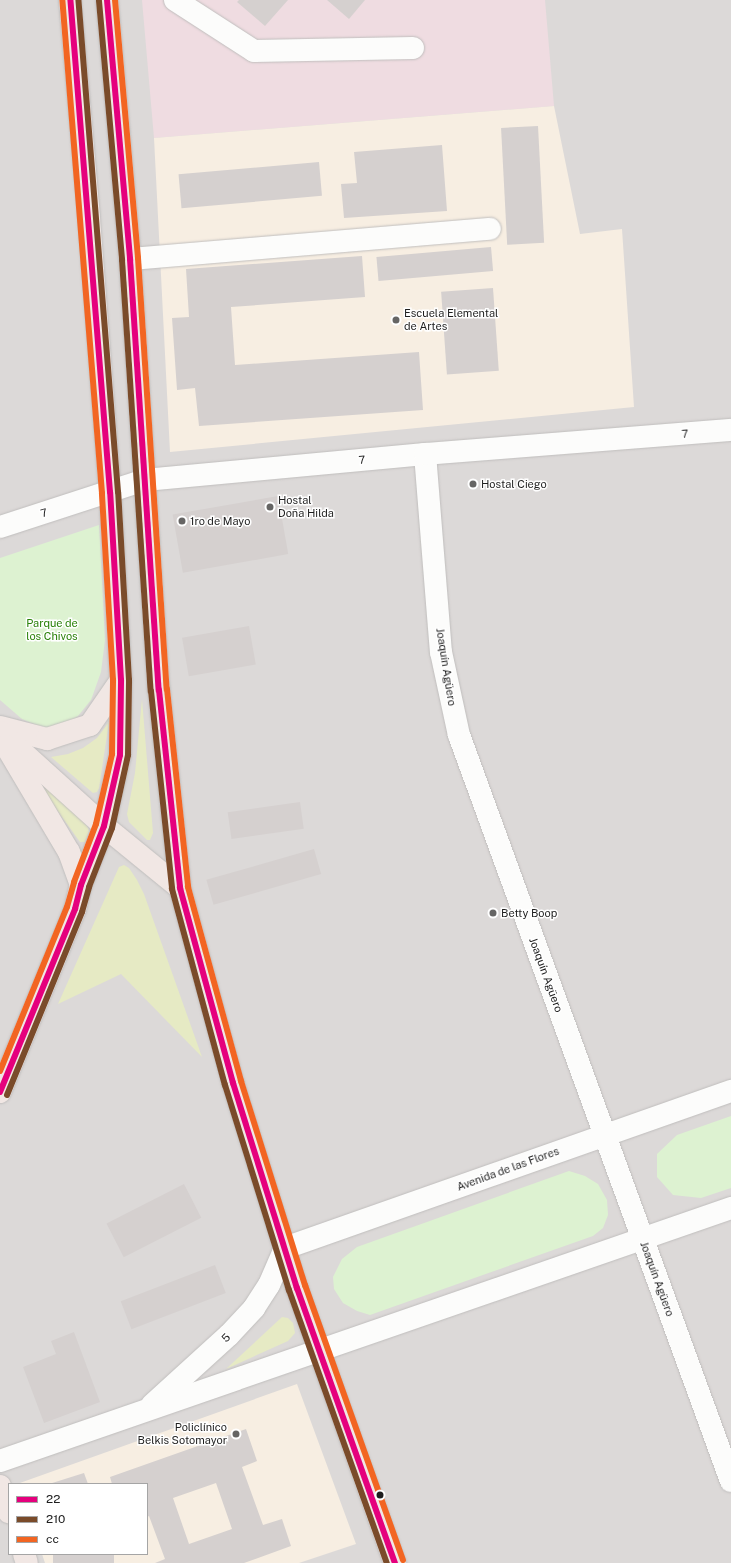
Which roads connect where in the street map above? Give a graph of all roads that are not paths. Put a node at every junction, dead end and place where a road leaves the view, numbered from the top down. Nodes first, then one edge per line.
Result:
1 (70, 0) edge
2 (107, 0) edge
3 (175, 0) edge
4 (413, 48) dead end
5 (490, 230) dead end
6 (130, 258) junction
7 (731, 430) edge
8 (425, 454) junction
9 (145, 480) junction
10 (110, 492) junction
11 (0, 527) edge
12 (121, 680) junction
13 (0, 728) edge
14 (0, 732) edge
15 (0, 737) edge
16 (104, 826) junction
17 (81, 885) junction
18 (180, 888) junction
19 (731, 1091) edge
20 (0, 1092) edge
21 (605, 1134) junction
22 (731, 1208) edge
23 (642, 1239) junction
24 (285, 1248) junction
25 (320, 1351) junction
26 (146, 1411) junction
27 (0, 1461) edge
28 (731, 1481) edge
29 (0, 1486) edge
30 (8, 1509) edge
31 (394, 1563) edge

1 - 10 main road
2 - 6 main road
3 - 4 street
5 - 6 street
6 - 9 main road
7 - 8 street, 7
8 - 9 street, 7
8 - 21 street, Joaquín Agüero
9 - 10 street, 7
9 - 18 main road
10 - 11 street, 7
10 - 12 main road
12 - 13 main road
12 - 16 main road
14 - 16 main road
15 - 17 main road
16 - 17 main road
16 - 18 main road
17 - 20 main road
18 - 24 main road
19 - 21 street, Avenida de las Flores
21 - 23 street, Joaquín Agüero
21 - 24 street, Avenida de las Flores
22 - 23 street
23 - 25 street
23 - 28 street, Joaquín Agüero
24 - 25 main road
24 - 26 street, 5
25 - 26 street, 5
25 - 31 main road
26 - 27 street, 5
29 - 30 main road

